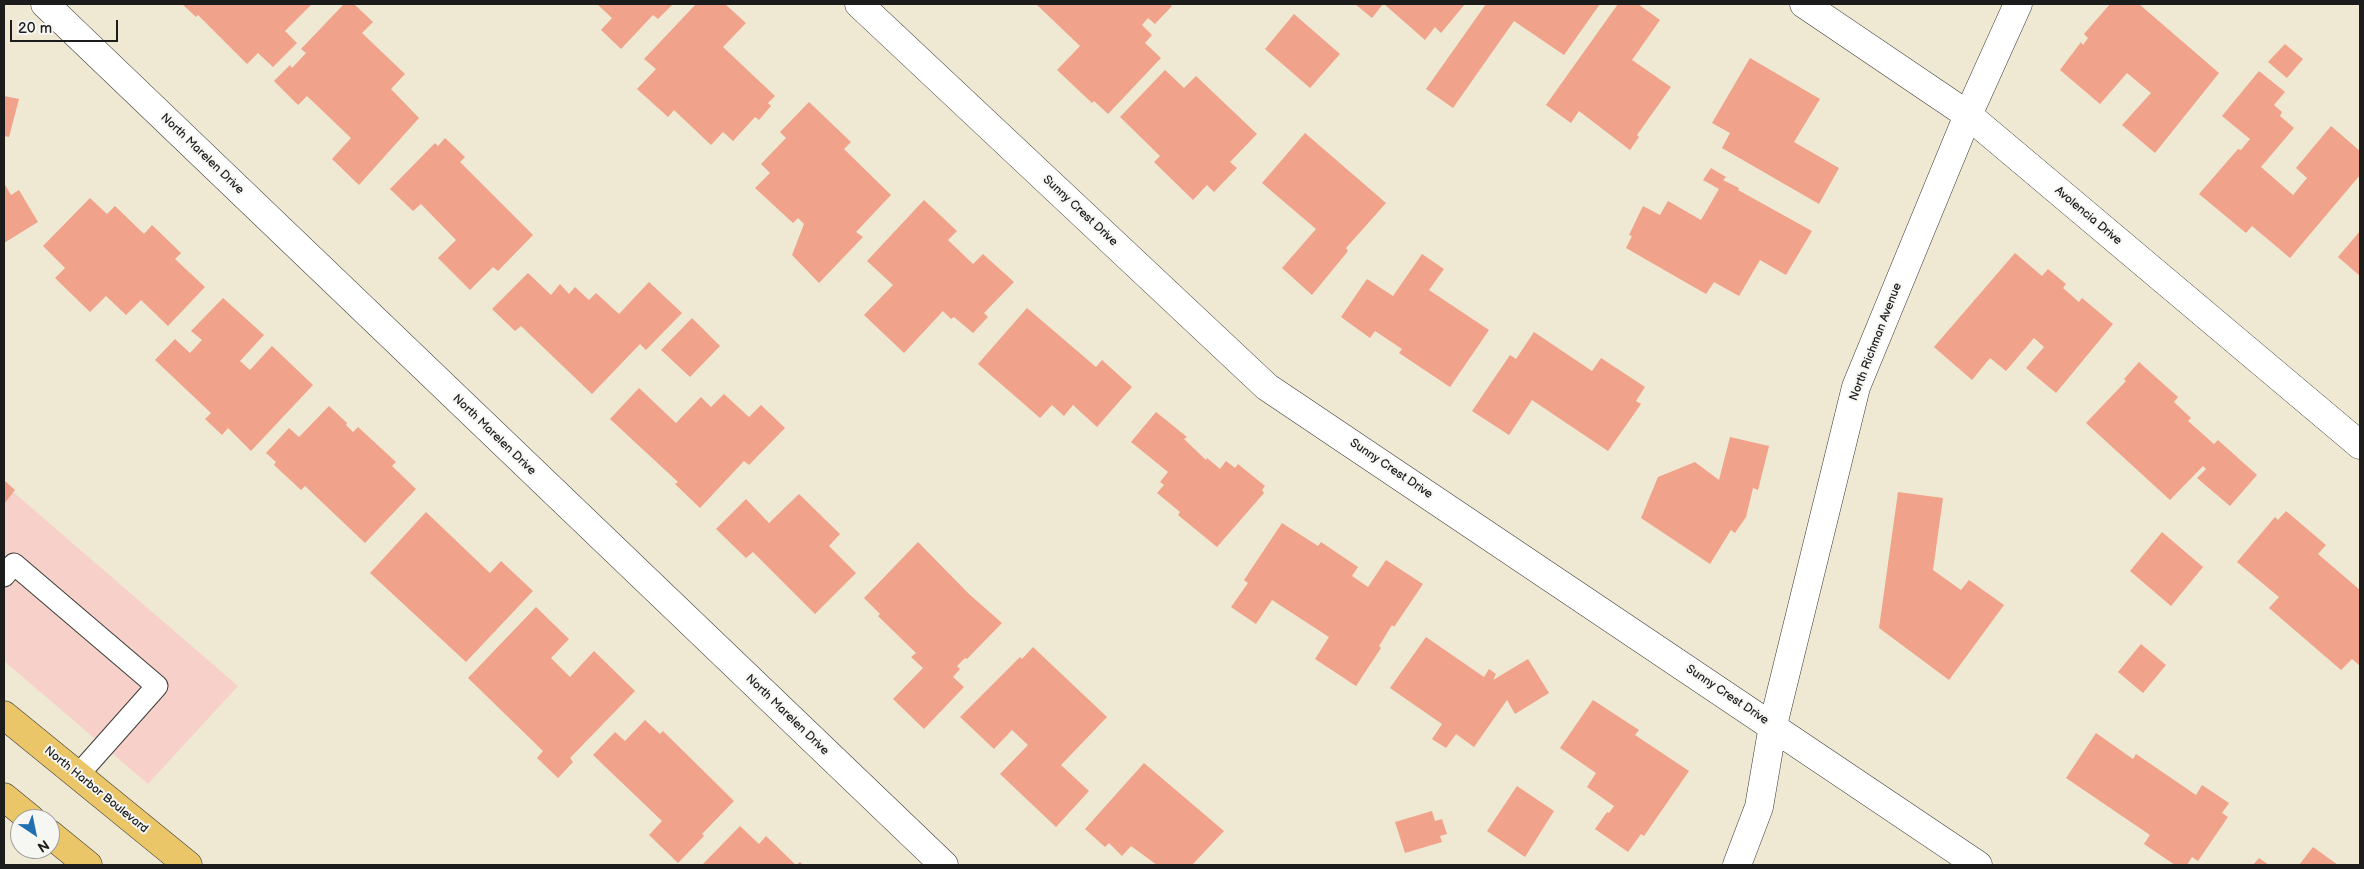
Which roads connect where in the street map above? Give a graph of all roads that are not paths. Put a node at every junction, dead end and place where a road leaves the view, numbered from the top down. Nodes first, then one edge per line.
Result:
1 (45, 4) edge
2 (859, 4) edge
3 (1804, 4) edge
4 (2018, 4) edge
5 (1968, 115) junction
6 (2360, 445) edge
7 (4, 576) edge
8 (4, 715) edge
9 (1773, 725) junction
10 (78, 775) junction
11 (4, 797) edge
12 (19, 809) edge
13 (60, 842) edge
14 (88, 865) edge
15 (188, 865) edge
16 (944, 865) edge
17 (1737, 865) edge
18 (1978, 865) edge

1 - 16 street, North Marelen Drive
2 - 9 street, Sunny Crest Drive
3 - 5 street, Avolencia Drive
4 - 5 street, North Richman Avenue
5 - 6 street, Avolencia Drive
5 - 9 street, North Richman Avenue
7 - 10 lane
8 - 10 main road, North Harbor Boulevard
9 - 17 street
9 - 18 street, Sunny Crest Drive
10 - 15 main road, North Harbor Boulevard
11 - 12 main road
13 - 14 main road

